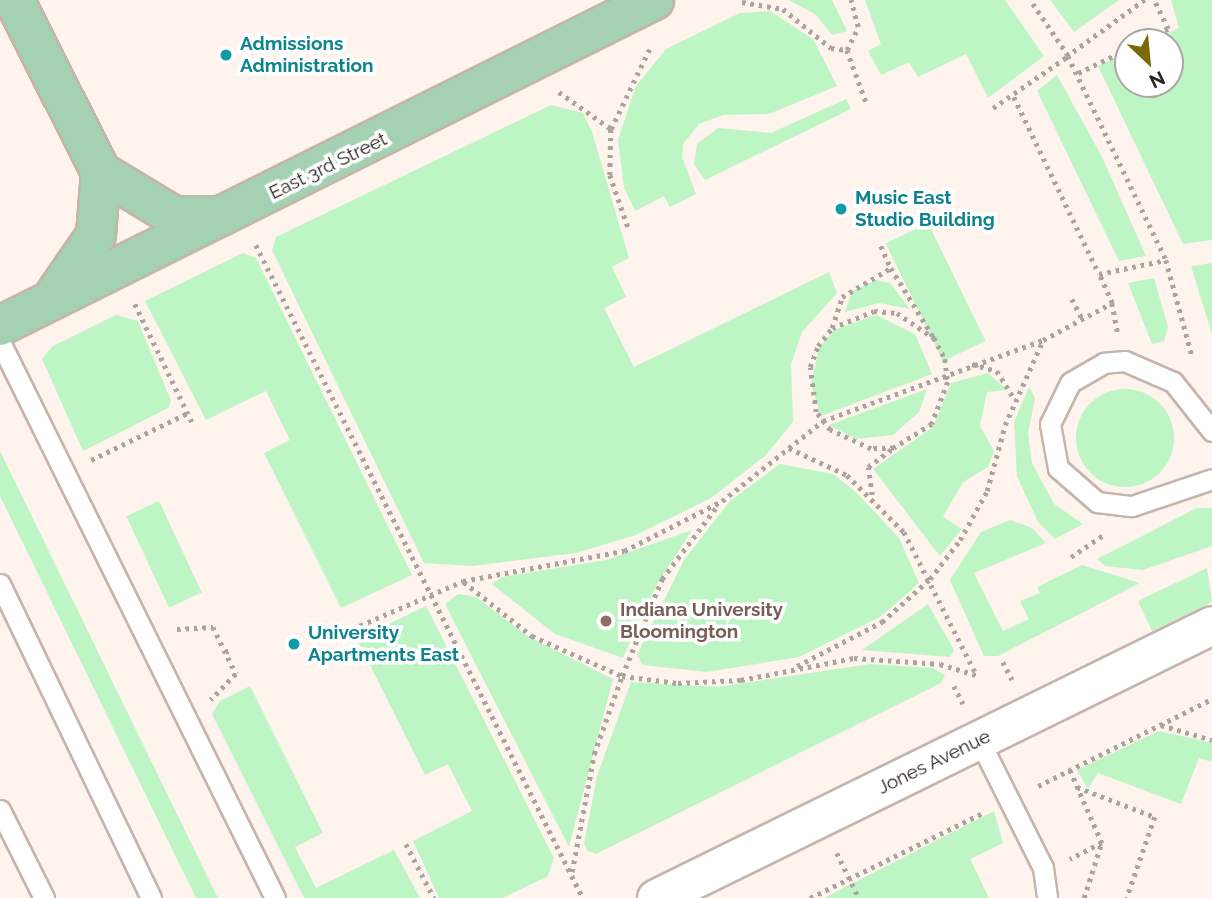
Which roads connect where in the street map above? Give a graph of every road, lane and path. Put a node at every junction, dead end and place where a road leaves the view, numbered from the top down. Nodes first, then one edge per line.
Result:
1 (14, 0) edge
2 (654, 0) edge
3 (851, 0) edge
4 (1030, 0) edge
5 (1145, 0) edge
6 (1154, 0) edge
7 (742, 2) dead end
8 (1168, 28) edge
9 (650, 48) dead end
10 (847, 50) junction
11 (1068, 56) junction
12 (1114, 56) edge
13 (1078, 73) junction
14 (558, 91) dead end
15 (1014, 97) junction
16 (866, 102) dead end
17 (993, 108) dead end
18 (611, 130) junction
19 (100, 173) junction
20 (242, 226) junction
21 (628, 227) dead end
22 (881, 246) dead end
23 (1166, 260) junction
24 (891, 268) junction
25 (1100, 274) junction
26 (131, 297) dead end
27 (1072, 299) dead end
28 (1082, 319) junction
29 (8, 328) edge
30 (832, 328) junction
31 (934, 338) junction
32 (1042, 340) junction
33 (972, 364) junction
34 (947, 373) junction
35 (1185, 396) junction
36 (1015, 400) junction
37 (188, 413) junction
38 (823, 421) junction
39 (194, 426) dead end
40 (1212, 431) edge
41 (789, 448) junction
42 (894, 448) junction
43 (65, 473) junction
44 (1212, 480) edge
45 (873, 497) junction
46 (722, 501) junction
47 (930, 579) junction
48 (463, 581) junction
49 (0, 584) edge
50 (431, 591) junction
51 (1212, 625) edge
52 (352, 629) dead end
53 (143, 632) junction
54 (232, 649) dead end
55 (225, 652) junction
56 (797, 666) junction
57 (622, 676) junction
58 (188, 723) junction
59 (1160, 724) dead end
60 (979, 740) junction
61 (1212, 740) edge
62 (1070, 770) dead end
63 (1077, 787) junction
64 (0, 810) edge
65 (820, 818) junction
66 (1102, 843) junction
67 (406, 844) dead end
68 (1072, 870) dead end
69 (572, 872) junction
70 (1079, 891) dead end
71 (44, 898) edge
72 (151, 898) edge
73 (275, 898) edge
74 (434, 898) edge
75 (583, 898) edge
76 (656, 898) edge
77 (859, 898) edge
78 (1047, 898) edge
79 (1081, 898) edge
80 (1128, 898) edge

1 - 19 main road
2 - 20 main road, East 3rd Street
3 - 10 path
4 - 11 path
5 - 11 path
6 - 8 path
7 - 10 path
9 - 18 path
10 - 16 path
11 - 13 path
11 - 15 path
12 - 13 path
13 - 23 path
14 - 18 path
15 - 17 path
15 - 25 path
18 - 21 path
19 - 20 main road
19 - 29 main road
20 - 29 main road, East 3rd Street
20 - 50 path
22 - 24 path
23 - 25 path
23 - 35 path
24 - 30 path
24 - 31 path
25 - 28 path
26 - 37 path
27 - 28 path
28 - 32 path
29 - 43 lane
30 - 31 path
30 - 38 path
31 - 34 path
32 - 33 path
32 - 36 path
33 - 34 path
33 - 36 path
34 - 38 path
34 - 42 path
35 - 40 lane
35 - 44 lane
36 - 47 path
37 - 39 path
37 - 43 path
38 - 41 path
38 - 42 path
41 - 45 path
41 - 46 path
42 - 45 path
43 - 53 lane
45 - 47 path
46 - 48 path
46 - 57 path
47 - 56 path
47 - 56 path
48 - 50 path
48 - 57 path
49 - 72 lane
50 - 52 path
50 - 69 path
51 - 60 street, Jones Avenue
53 - 55 path
53 - 58 lane
54 - 55 path
55 - 58 path
56 - 57 path
57 - 69 path
58 - 73 lane
59 - 61 path
60 - 65 street, Jones Avenue
60 - 78 lane
62 - 63 path
63 - 66 path
63 - 80 path
64 - 71 lane
65 - 76 street, Jones Avenue
65 - 77 path
66 - 68 path
66 - 79 path
67 - 74 path
69 - 75 path
70 - 79 path

